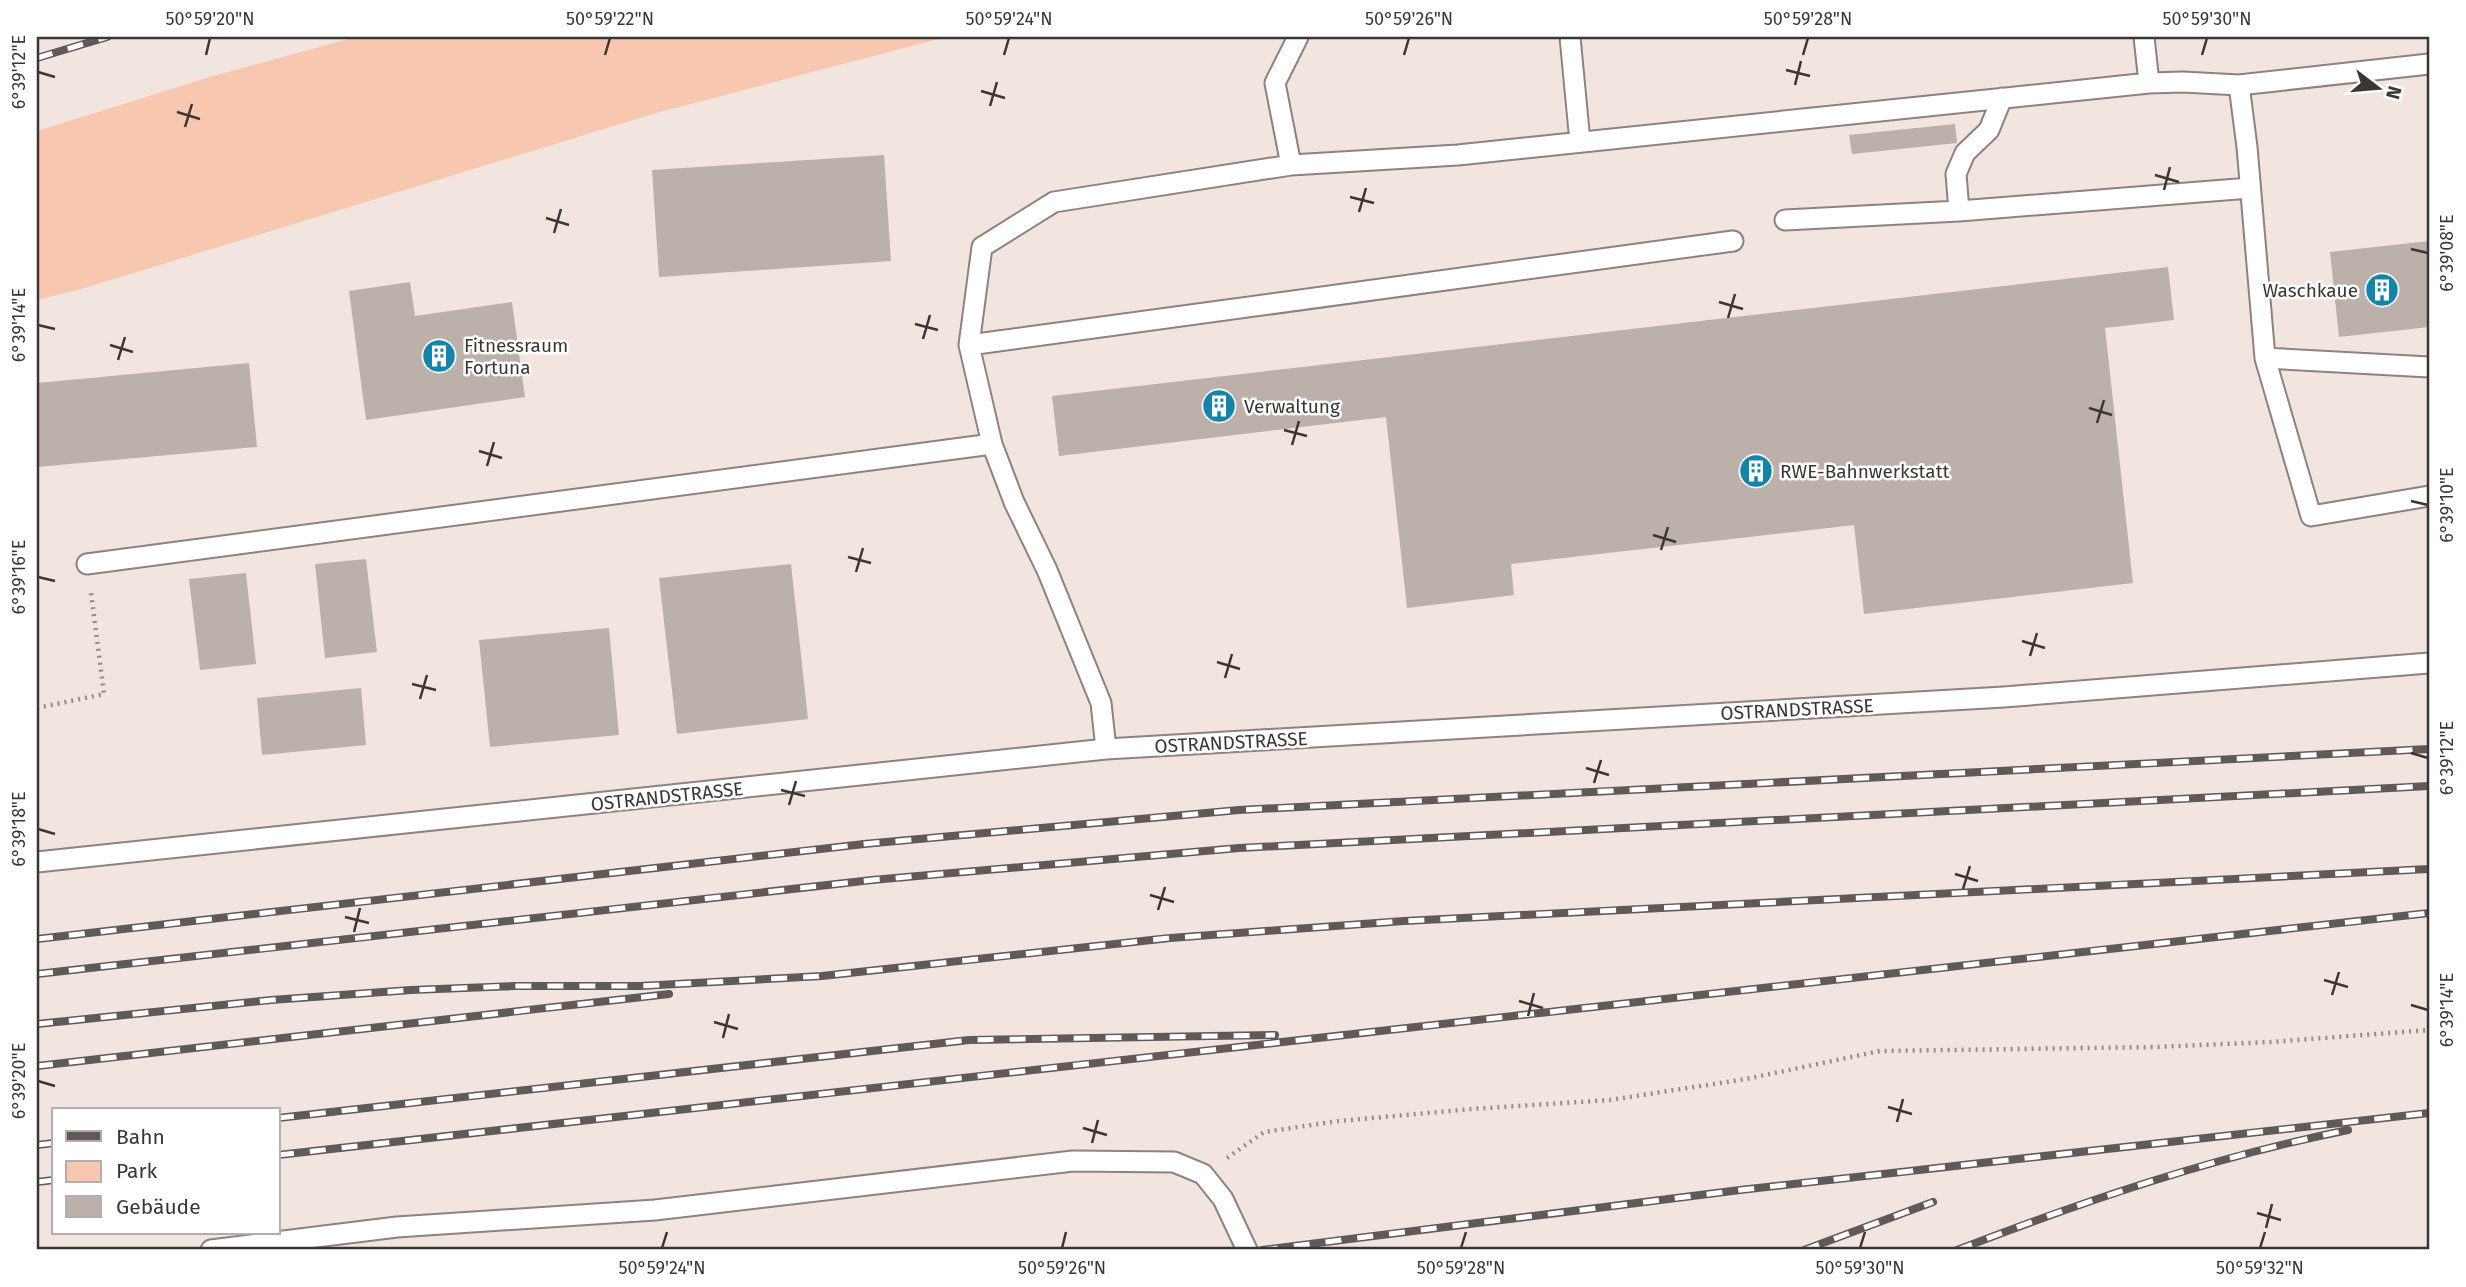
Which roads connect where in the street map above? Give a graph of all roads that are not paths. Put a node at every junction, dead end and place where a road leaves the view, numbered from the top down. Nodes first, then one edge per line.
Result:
1 (1298, 37) edge
2 (1570, 37) edge
3 (2144, 37) edge
4 (2429, 64) edge
5 (2149, 83) junction
6 (2239, 85) junction
7 (2002, 98) junction
8 (1580, 142) junction
9 (1291, 165) junction
10 (2250, 188) junction
11 (1959, 211) junction
12 (1785, 220) dead end
13 (1733, 240) dead end
14 (969, 345) junction
15 (2265, 358) junction
16 (2429, 367) edge
17 (992, 444) junction
18 (2429, 496) edge
19 (87, 564) road end
20 (2429, 663) edge
21 (1106, 749) junction
22 (37, 862) edge
23 (211, 1250) edge
24 (1247, 1250) edge

1 - 9 lane
2 - 8 lane
3 - 5 lane
4 - 6 lane
5 - 6 lane
5 - 7 lane
6 - 10 lane
7 - 8 lane
7 - 11 lane
8 - 9 lane
9 - 14 lane
10 - 11 lane
10 - 15 lane
11 - 12 lane
13 - 14 lane
14 - 17 lane
15 - 16 lane
15 - 18 lane
17 - 19 lane
17 - 21 lane
20 - 21 lane, OSTRANDSTRASSE
21 - 22 lane, OSTRANDSTRASSE
23 - 24 lane

